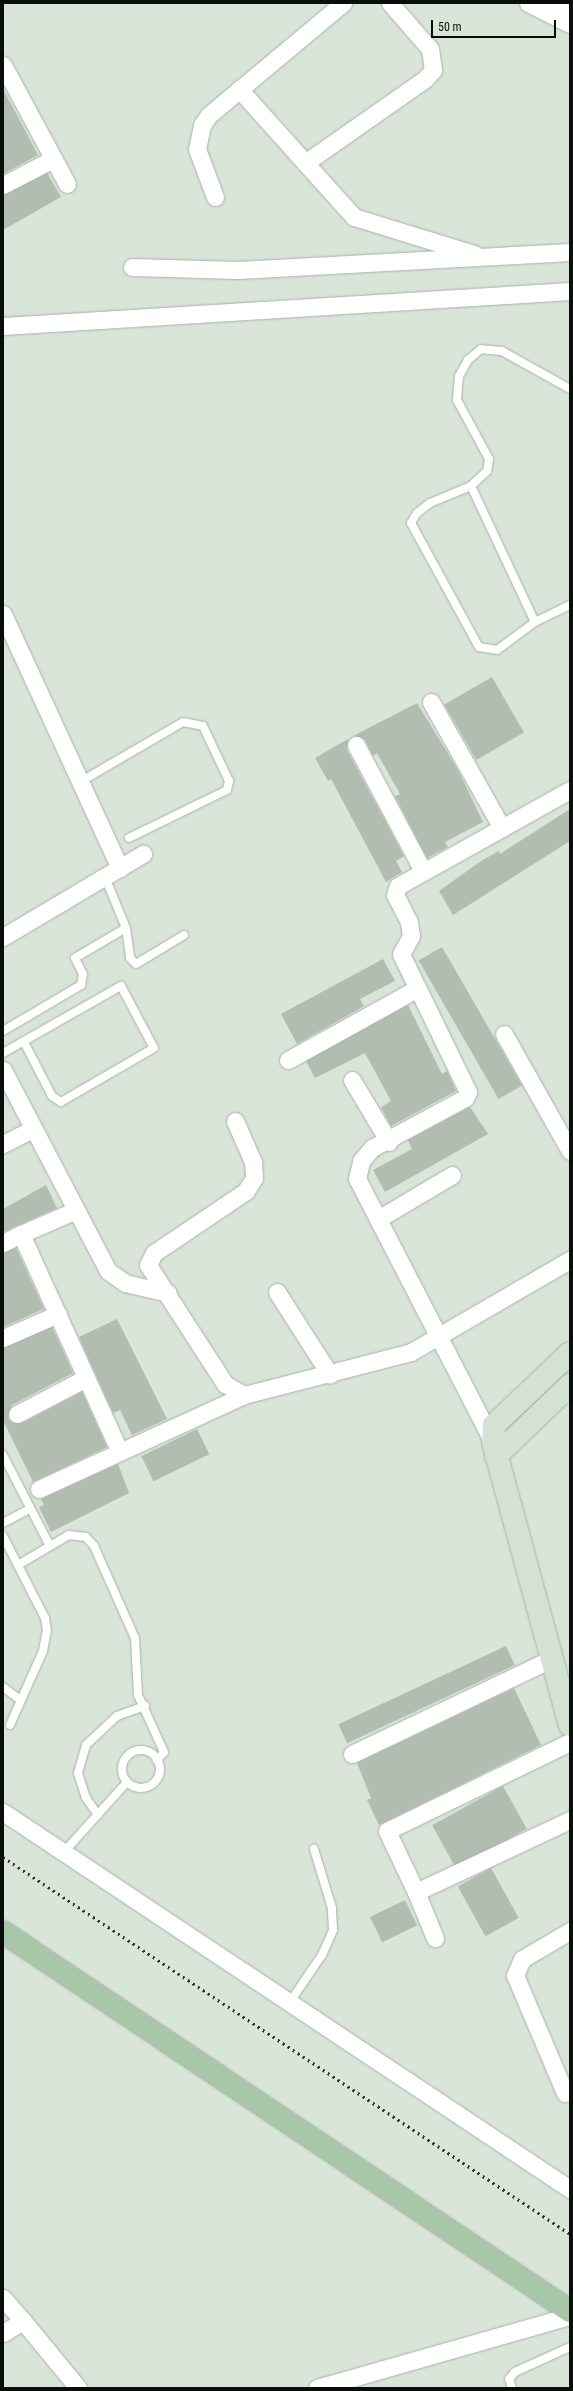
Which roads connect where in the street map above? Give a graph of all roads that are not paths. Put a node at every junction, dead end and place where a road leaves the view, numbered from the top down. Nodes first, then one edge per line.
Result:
1 (343, 3) edge
2 (390, 3) edge
3 (528, 3) edge
4 (556, 3) edge
5 (570, 10) edge
6 (570, 24) edge
7 (3, 65) edge
8 (239, 89) junction
9 (9, 92) edge
10 (52, 159) junction
11 (305, 163) junction
12 (67, 184) dead end
13 (3, 185) edge
14 (215, 197) dead end
15 (570, 252) edge
16 (486, 258) junction
17 (132, 267) dead end
18 (570, 291) edge
19 (3, 326) edge
20 (570, 389) edge
21 (471, 486) junction
22 (570, 605) edge
23 (3, 614) edge
24 (535, 622) junction
25 (431, 702) dead end
26 (356, 745) dead end
27 (80, 782) junction
28 (570, 790) edge
29 (502, 828) junction
30 (129, 838) dead end
31 (143, 854) dead end
32 (120, 868) junction
33 (423, 871) junction
34 (105, 877) junction
35 (126, 928) junction
36 (184, 935) dead end
37 (3, 937) edge
38 (416, 989) junction
39 (3, 1031) edge
40 (504, 1034) dead end
41 (24, 1042) junction
42 (3, 1053) edge
43 (288, 1060) dead end
44 (3, 1070) edge
45 (352, 1080) dead end
46 (235, 1121) dead end
47 (32, 1129) junction
48 (389, 1142) junction
49 (3, 1144) edge
50 (570, 1151) edge
51 (452, 1175) dead end
52 (74, 1211) junction
53 (378, 1220) junction
54 (21, 1234) junction
55 (3, 1243) edge
56 (570, 1260) edge
57 (277, 1292) dead end
58 (168, 1293) junction
59 (58, 1314) junction
60 (440, 1336) junction
61 (3, 1338) edge
62 (570, 1353) edge
63 (330, 1375) junction
64 (86, 1378) junction
65 (570, 1385) edge
66 (244, 1395) junction
67 (17, 1414) dead end
68 (494, 1449) junction
69 (120, 1452) junction
70 (3, 1455) edge
71 (39, 1490) dead end
72 (29, 1509) junction
73 (3, 1523) edge
74 (3, 1536) edge
75 (50, 1546) junction
76 (18, 1565) junction
77 (549, 1660) junction
78 (3, 1687) edge
79 (20, 1700) junction
80 (145, 1706) junction
81 (10, 1725) dead end
82 (570, 1725) edge
83 (570, 1742) edge
84 (352, 1754) dead end
85 (157, 1760) junction
86 (127, 1782) junction
87 (3, 1812) edge
88 (98, 1815) junction
89 (570, 1820) edge
90 (314, 1849) dead end
91 (64, 1852) junction
92 (416, 1892) junction
93 (570, 1931) edge
94 (3, 1932) edge
95 (435, 1938) dead end
96 (290, 2002) junction
97 (565, 2093) dead end
98 (570, 2189) edge
99 (3, 2298) edge
100 (570, 2311) edge
101 (570, 2316) edge
102 (23, 2321) junction
103 (3, 2332) edge
104 (570, 2348) edge
105 (78, 2388) edge
106 (317, 2388) edge
107 (512, 2388) edge

1 - 8 street
2 - 11 street
3 - 6 street
4 - 5 street
7 - 9 street
8 - 11 street
8 - 14 street
9 - 10 street
10 - 12 street
10 - 13 street
11 - 16 street
15 - 16 street
16 - 17 street
18 - 19 street
20 - 21 lane
21 - 24 lane
21 - 24 lane
22 - 24 lane
23 - 27 street
25 - 29 street
26 - 33 street
27 - 30 lane
27 - 32 street
28 - 29 street
29 - 33 street
31 - 32 street
32 - 34 street
33 - 38 street
34 - 35 lane
34 - 37 street
35 - 36 lane
35 - 39 lane
38 - 43 street
38 - 48 street
40 - 50 street
41 - 41 lane
41 - 42 lane
44 - 47 street
45 - 48 street
46 - 58 street
47 - 49 street
47 - 52 street
48 - 53 street
51 - 53 street
52 - 54 street
52 - 58 street
53 - 60 street
54 - 55 street
54 - 59 street
56 - 60 street
57 - 63 street
58 - 66 street
59 - 61 street
59 - 64 street
60 - 63 street
60 - 68 street
62 - 68 street
63 - 66 street
64 - 67 street
64 - 69 street
65 - 68 street
66 - 69 street
68 - 77 street
69 - 71 street
70 - 72 lane
72 - 73 lane
72 - 75 lane
74 - 76 lane
75 - 76 lane
75 - 80 lane
76 - 79 lane
77 - 82 street
77 - 84 street
78 - 79 lane
79 - 81 lane
80 - 85 lane
80 - 88 lane
83 - 92 street
85 - 86 lane
85 - 86 lane
86 - 88 lane
87 - 91 street
88 - 91 lane
89 - 92 street
90 - 96 lane
91 - 96 street
92 - 95 street
93 - 97 street
94 - 100 main road
96 - 98 street
99 - 102 street
101 - 106 street
102 - 103 street
102 - 105 street
104 - 107 lane

